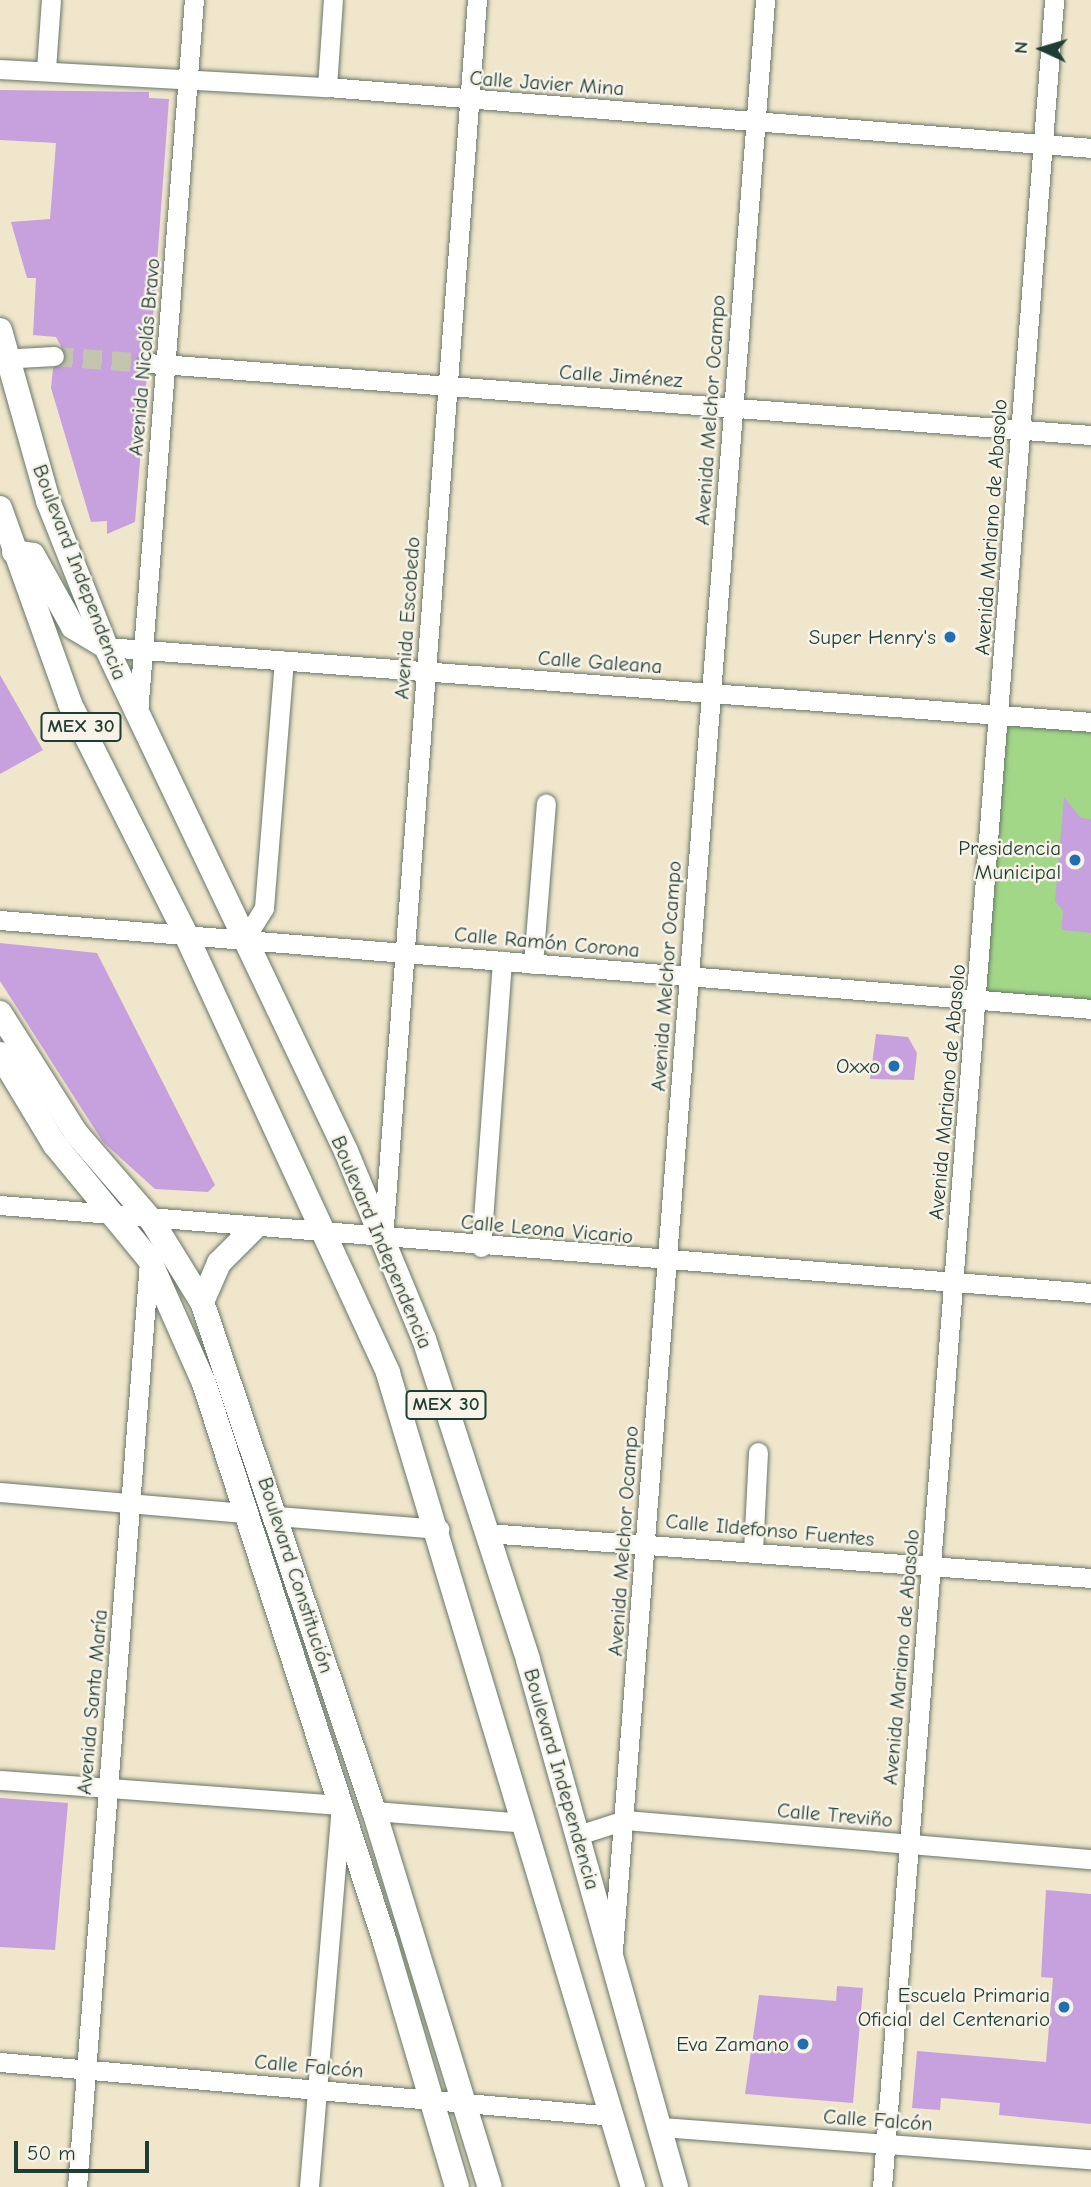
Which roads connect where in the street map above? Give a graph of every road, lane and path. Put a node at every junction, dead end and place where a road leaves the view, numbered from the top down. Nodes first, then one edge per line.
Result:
1 (51, 0) edge
2 (194, 0) edge
3 (333, 0) edge
4 (477, 0) edge
5 (765, 0) edge
6 (1054, 0) edge
7 (0, 69) edge
8 (46, 69) junction
9 (188, 80) junction
10 (327, 87) junction
11 (470, 100) junction
12 (755, 122) junction
13 (1043, 144) junction
14 (1091, 148) edge
15 (0, 330) edge
16 (54, 356) tunnel mouth
17 (4, 358) edge
18 (157, 363) junction
19 (448, 385) junction
20 (733, 407) junction
21 (1021, 430) junction
22 (1091, 435) edge
23 (0, 508) edge
24 (13, 552) junction
25 (106, 647) junction
26 (143, 650) junction
27 (284, 661) junction
28 (426, 671) junction
29 (711, 693) junction
30 (1000, 715) junction
31 (138, 719) junction
32 (1091, 722) edge
33 (546, 804) dead end
34 (0, 920) edge
35 (186, 935) junction
36 (244, 940) junction
37 (405, 953) junction
38 (502, 961) junction
39 (533, 964) junction
40 (689, 977) junction
41 (977, 1000) junction
42 (1091, 1009) edge
43 (0, 1013) edge
44 (0, 1054) edge
45 (0, 1205) edge
46 (112, 1218) junction
47 (152, 1222) junction
48 (253, 1229) junction
49 (328, 1235) junction
50 (383, 1239) junction
51 (481, 1247) junction
52 (149, 1259) junction
53 (667, 1262) junction
54 (954, 1283) junction
55 (1091, 1293) edge
56 (202, 1302) junction
57 (758, 1452) dead end
58 (0, 1493) edge
59 (131, 1504) junction
60 (244, 1513) junction
61 (277, 1516) junction
62 (439, 1529) junction
63 (487, 1533) junction
64 (646, 1542) junction
65 (753, 1551) junction
66 (931, 1566) junction
67 (1091, 1578) edge
68 (0, 1780) edge
69 (108, 1790) junction
70 (341, 1805) junction
71 (374, 1811) junction
72 (625, 1820) junction
73 (525, 1823) junction
74 (578, 1835) junction
75 (909, 1844) junction
76 (1091, 1859) edge
77 (612, 1955) junction
78 (0, 2062) edge
79 (87, 2070) junction
80 (315, 2089) junction
81 (433, 2102) junction
82 (466, 2105) junction
83 (614, 2116) junction
84 (661, 2127) junction
85 (885, 2144) junction
86 (1091, 2159) edge
87 (77, 2187) edge
88 (309, 2187) edge
89 (457, 2187) edge
90 (490, 2187) edge
91 (633, 2187) edge
92 (676, 2187) edge
93 (882, 2187) edge

1 - 8 street
2 - 9 street, Avenida Nicolás Bravo
3 - 10 street
4 - 11 street, Avenida Escobedo
5 - 12 street, Avenida Melchor Ocampo
6 - 13 street, Avenida Mariano de Abasolo
7 - 8 street, Calle Javier Mina
8 - 9 street, Calle Javier Mina
9 - 10 street, Calle Javier Mina
9 - 18 street, Avenida Nicolás Bravo
10 - 11 street, Calle Javier Mina
11 - 12 street, Calle Javier Mina
11 - 19 street, Avenida Escobedo
12 - 13 street, Calle Javier Mina
12 - 20 street, Avenida Melchor Ocampo
13 - 14 street, Calle Javier Mina
13 - 21 street, Avenida Mariano de Abasolo
15 - 17 main road, Boulevard Independencia / MEX 30
16 - 17 street
17 - 25 main road, Boulevard Independencia / MEX 30
18 - 19 street, Calle Jiménez
18 - 26 street, Avenida Nicolás Bravo
19 - 20 street, Calle Jiménez
19 - 28 street, Avenida Escobedo
20 - 21 street, Calle Jiménez
20 - 29 street, Avenida Melchor Ocampo
21 - 22 street, Calle Jiménez
21 - 30 street, Avenida Mariano de Abasolo
23 - 24 main road, MEX 30
24 - 25 main road
24 - 35 main road, MEX 30
25 - 26 street, Calle Galeana
25 - 31 main road, Boulevard Independencia / MEX 30
26 - 27 street, Calle Galeana
26 - 31 street, Avenida Nicolás Bravo
27 - 28 street, Calle Galeana
27 - 36 street
28 - 29 street, Calle Galeana
28 - 37 street, Avenida Escobedo
29 - 30 street, Calle Galeana
29 - 40 street, Avenida Melchor Ocampo
30 - 32 street, Calle Galeana
30 - 41 street, Avenida Mariano de Abasolo
31 - 36 main road, Boulevard Independencia / MEX 30
33 - 39 street
34 - 35 street, Calle Ramón Corona
35 - 36 street, Calle Ramón Corona
35 - 49 main road, MEX 30
36 - 37 street, Calle Ramón Corona
36 - 50 main road, Boulevard Independencia / MEX 30
37 - 38 street, Calle Ramón Corona
37 - 50 street, Avenida Escobedo
38 - 39 street, Calle Ramón Corona
38 - 51 street
39 - 40 street, Calle Ramón Corona
40 - 41 street, Calle Ramón Corona
40 - 53 street, Avenida Melchor Ocampo
41 - 42 street, Calle Ramón Corona
41 - 54 street, Avenida Mariano de Abasolo
43 - 47 main road, Boulevard Constitución
44 - 46 main road, Boulevard Constitución
45 - 46 street, Calle Leona Vicario
46 - 47 street, Calle Leona Vicario
46 - 52 main road, Boulevard Constitución
47 - 48 street, Calle Leona Vicario
47 - 52 street, Avenida Santa María
47 - 56 main road, Boulevard Constitución
48 - 49 street, Calle Leona Vicario
48 - 56 main road
49 - 50 street, Calle Leona Vicario
49 - 62 main road, MEX 30
50 - 51 street, Calle Leona Vicario
50 - 63 main road, Boulevard Independencia / MEX 30
51 - 53 street, Calle Leona Vicario
52 - 59 street, Avenida Santa María
52 - 60 main road, Boulevard Constitución
53 - 54 street, Calle Leona Vicario
53 - 64 street, Avenida Melchor Ocampo
54 - 55 street, Calle Leona Vicario
54 - 66 street, Avenida Mariano de Abasolo
56 - 61 main road, Boulevard Constitución
57 - 65 street
58 - 59 street
59 - 60 street
59 - 69 street, Avenida Santa María
60 - 70 main road, Boulevard Constitución
61 - 62 street
61 - 71 main road, Boulevard Constitución
62 - 73 main road, MEX 30
63 - 64 street, Calle Ildefonso Fuentes
63 - 74 main road, Boulevard Independencia / MEX 30
64 - 65 street, Calle Ildefonso Fuentes
64 - 72 street, Avenida Melchor Ocampo
65 - 66 street, Calle Ildefonso Fuentes
66 - 67 street, Calle Ildefonso Fuentes
66 - 75 street, Avenida Mariano de Abasolo
68 - 69 street
69 - 70 street
69 - 79 street, Avenida Santa María
70 - 80 street
70 - 81 main road, Boulevard Constitución
71 - 73 street
71 - 82 main road, Boulevard Constitución
72 - 74 street, Calle Treviño
72 - 75 street, Calle Treviño
72 - 77 street, Avenida Melchor Ocampo
73 - 83 main road, MEX 30
74 - 77 main road, Boulevard Independencia / MEX 30
75 - 76 street, Calle Treviño
75 - 85 street, Avenida Mariano de Abasolo
77 - 84 main road, Boulevard Independencia / MEX 30
78 - 79 street, Calle Falcón
79 - 80 street, Calle Falcón
79 - 87 street, Avenida Santa María
80 - 81 street, Calle Falcón
80 - 88 street
81 - 82 street, Calle Falcón
81 - 89 main road, Boulevard Constitución
82 - 83 street, Calle Falcón
82 - 90 main road, Boulevard Constitución
83 - 91 main road, MEX 30
84 - 85 street, Calle Falcón
84 - 92 main road, Boulevard Independencia / MEX 30
85 - 86 street, Calle Falcón
85 - 93 street, Avenida Mariano de Abasolo

